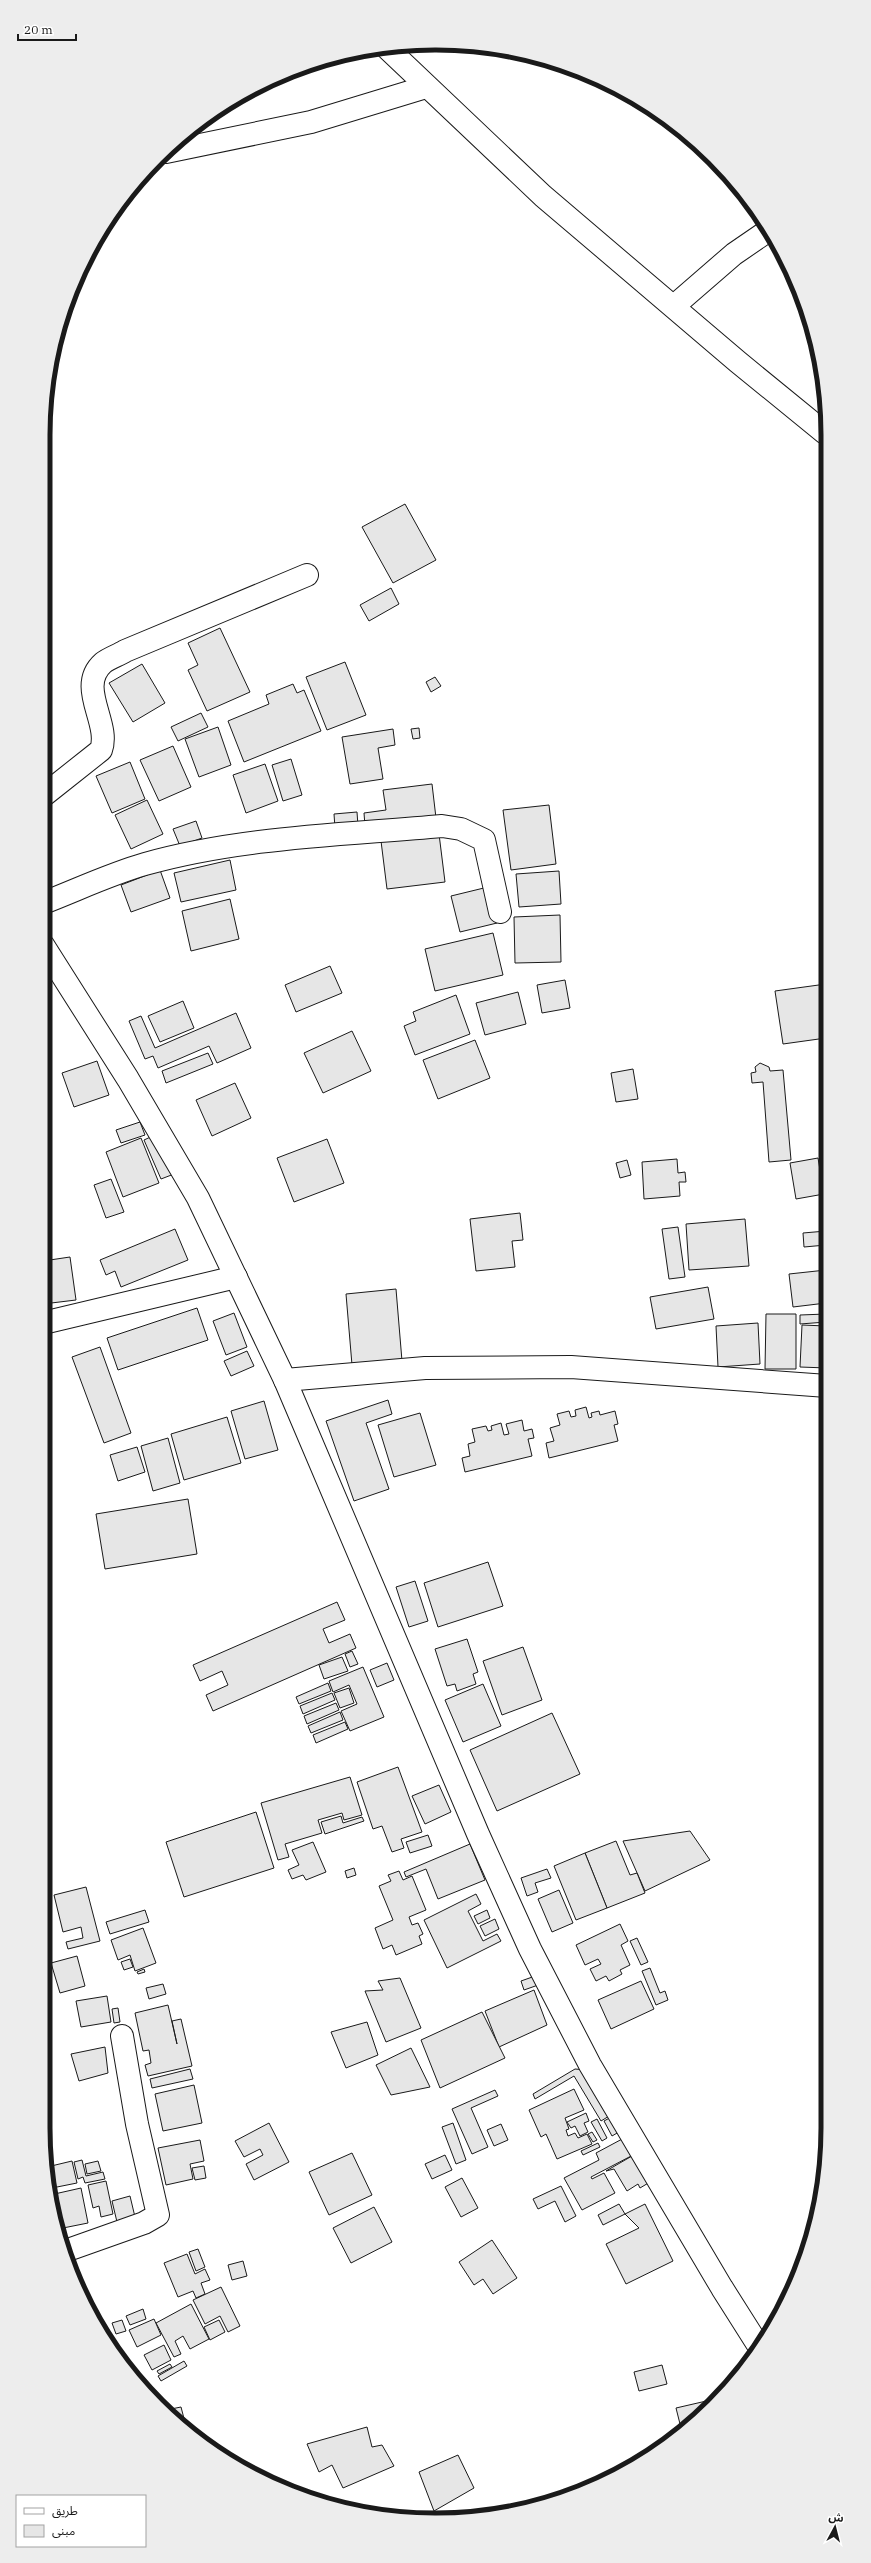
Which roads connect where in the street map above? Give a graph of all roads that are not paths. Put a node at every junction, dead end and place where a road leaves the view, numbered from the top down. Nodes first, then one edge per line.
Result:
1 (391, 52) edge
2 (426, 87) junction
3 (177, 150) edge
4 (764, 234) edge
5 (674, 306) junction
6 (821, 429) edge
7 (307, 575) dead end
8 (50, 790) edge
9 (50, 900) edge
10 (500, 912) dead end
11 (50, 956) edge
12 (236, 1277) junction
13 (50, 1321) edge
14 (285, 1380) junction
15 (821, 1386) edge
16 (122, 2036) dead end
17 (70, 2249) edge
18 (756, 2342) edge

1 - 2 street
2 - 3 street
2 - 5 street
4 - 5 street
5 - 6 street
7 - 8 street
9 - 10 street
11 - 12 street
12 - 13 street
12 - 14 street
14 - 15 street
14 - 18 street
16 - 17 street

